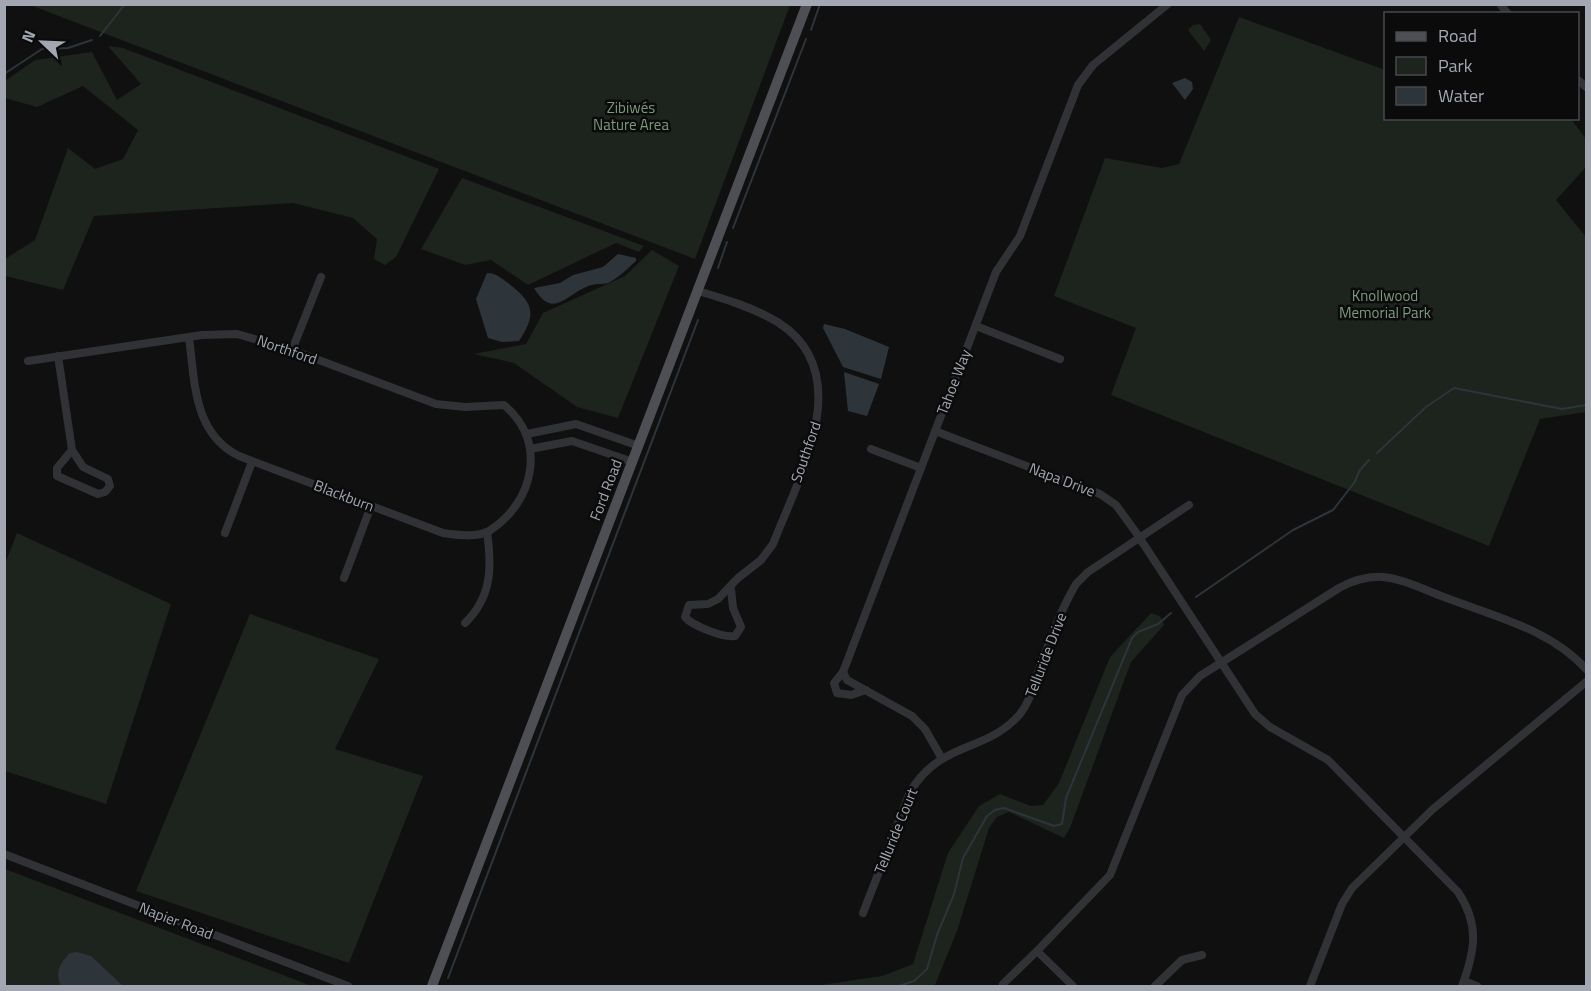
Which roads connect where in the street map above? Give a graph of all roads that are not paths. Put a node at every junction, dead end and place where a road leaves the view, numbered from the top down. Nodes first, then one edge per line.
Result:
1 (807, 4) edge
2 (1168, 4) edge
3 (321, 277) dead end
4 (698, 291) junction
5 (976, 326) junction
6 (189, 337) junction
7 (292, 350) junction
8 (58, 356) junction
9 (1060, 359) dead end
10 (28, 361) dead end
11 (935, 431) junction
12 (527, 434) junction
13 (639, 446) junction
14 (530, 449) junction
15 (871, 449) dead end
16 (72, 450) junction
17 (252, 462) junction
18 (633, 462) junction
19 (921, 468) junction
20 (1189, 505) dead end
21 (371, 506) junction
22 (225, 532) dead end
23 (487, 532) junction
24 (1140, 538) junction
25 (344, 578) dead end
26 (731, 589) junction
27 (465, 623) dead end
28 (1221, 663) junction
29 (1587, 669) edge
30 (843, 672) junction
31 (1587, 682) edge
32 (866, 690) junction
33 (941, 757) junction
34 (1404, 836) junction
35 (4, 854) edge
36 (863, 914) dead end
37 (1037, 951) junction
38 (1202, 955) dead end
39 (1002, 984) dead end
40 (1463, 984) edge
41 (348, 987) edge
42 (432, 987) edge
43 (1073, 987) edge
44 (1155, 987) edge
45 (1310, 987) edge
46 (1477, 987) edge

1 - 4 main road, Ford Road
2 - 5 street, Tahoe Way
3 - 7 street
4 - 13 main road, Ford Road
4 - 26 street, Southford
5 - 9 street
5 - 11 street, Tahoe Way
6 - 7 street, Northford
6 - 8 street, Northford
6 - 17 street, Blackburn
7 - 12 street, Northford
8 - 10 street, Northford
8 - 16 street
11 - 19 street, Tahoe Way
11 - 24 street, Napa Drive
12 - 13 street
12 - 14 street, Northford
13 - 18 main road, Ford Road
14 - 18 street
14 - 23 street
15 - 19 street
16 - 16 street
17 - 21 street, Blackburn
17 - 22 street
18 - 42 main road, Ford Road
19 - 30 street, Tahoe Way
20 - 24 street, Telluride Drive
21 - 23 street, Blackburn
21 - 25 street
23 - 27 street
24 - 28 street, Napa Drive
24 - 33 street, Telluride Drive
26 - 26 street, Southford
28 - 29 street
28 - 34 street, Napa Drive
28 - 37 street
30 - 32 street
30 - 32 street, Tahoe Way
31 - 34 street
32 - 33 street
33 - 36 street, Telluride Court
34 - 40 street, Napa Drive
34 - 45 street
35 - 41 street, Napier Road
37 - 39 street
37 - 43 street
38 - 44 street
40 - 46 street

